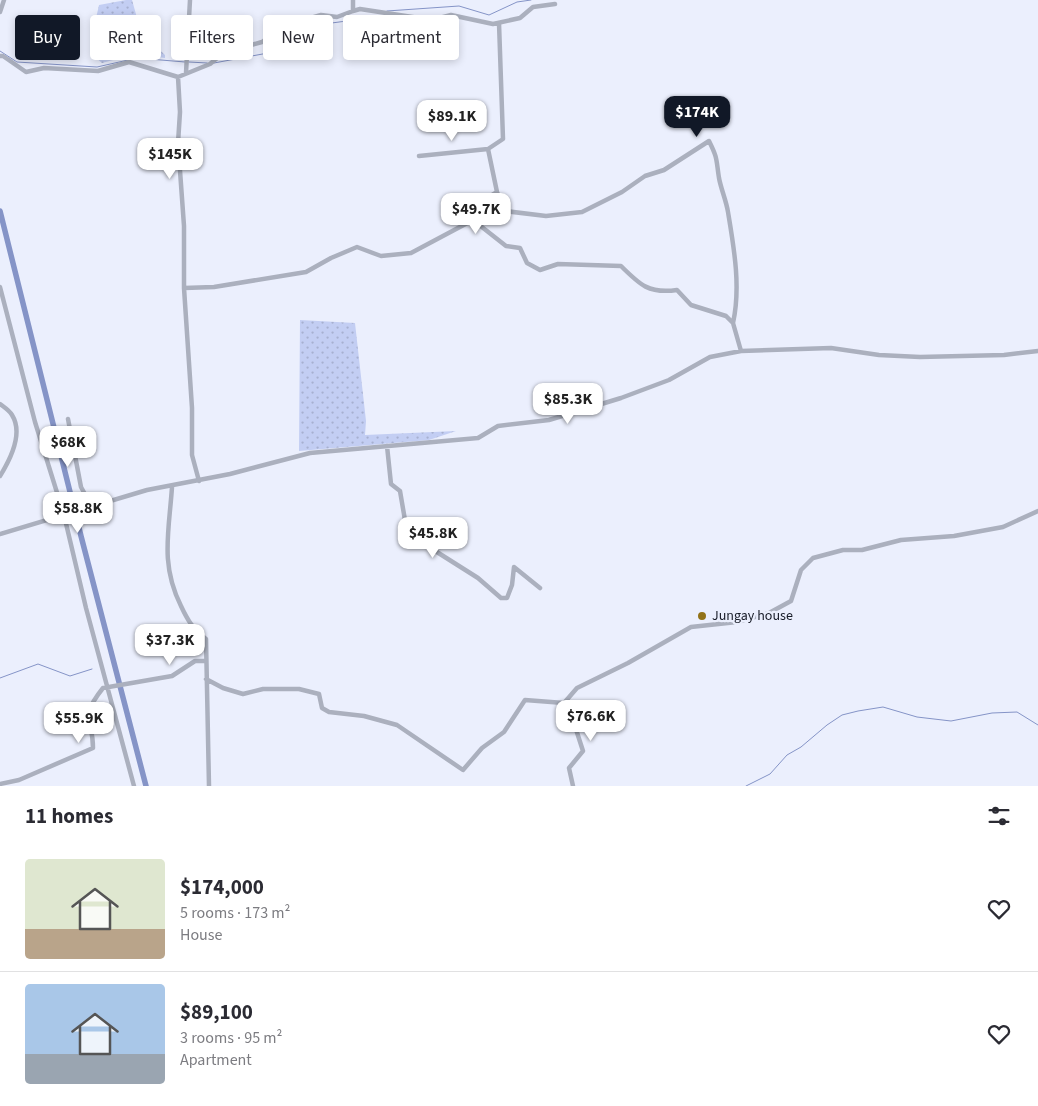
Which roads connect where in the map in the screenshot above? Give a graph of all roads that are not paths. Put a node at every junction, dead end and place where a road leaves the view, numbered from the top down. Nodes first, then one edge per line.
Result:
1 (4, 0) edge
2 (190, 0) edge
3 (353, 0) edge
4 (555, 4) dead end
5 (353, 11) junction
6 (0, 12) edge
7 (500, 23) junction
8 (0, 56) edge
9 (186, 74) junction
10 (178, 77) junction
11 (488, 149) junction
12 (419, 156) dead end
13 (497, 192) junction
14 (473, 220) junction
15 (0, 287) edge
16 (184, 288) junction
17 (733, 323) junction
18 (741, 351) junction
19 (1038, 351) edge
20 (0, 404) edge
21 (68, 419) dead end
22 (387, 446) junction
23 (0, 476) edge
24 (199, 481) junction
25 (172, 487) junction
26 (92, 507) junction
27 (1038, 511) edge
28 (64, 515) junction
29 (0, 534) edge
30 (540, 588) dead end
31 (206, 661) junction
32 (206, 679) junction
33 (108, 688) junction
34 (564, 703) junction
35 (0, 784) edge
36 (134, 786) edge
37 (209, 786) edge
38 (573, 786) edge

1 - 6 street
2 - 9 street
3 - 5 street
4 - 7 street
5 - 7 street
5 - 9 street
7 - 11 street
8 - 10 street
9 - 10 street
10 - 16 street
11 - 12 street
11 - 13 street
13 - 14 street
13 - 17 street
14 - 16 street
14 - 17 street
15 - 28 street
16 - 24 street
17 - 18 street
18 - 19 street
18 - 22 street
20 - 23 street
21 - 26 street
22 - 24 street
22 - 30 street
24 - 25 street
25 - 26 street
25 - 31 street
26 - 28 street
27 - 34 street
28 - 29 street
28 - 33 street
31 - 32 street
31 - 33 street
32 - 34 street
32 - 37 street
33 - 35 street
33 - 36 street
34 - 38 street

